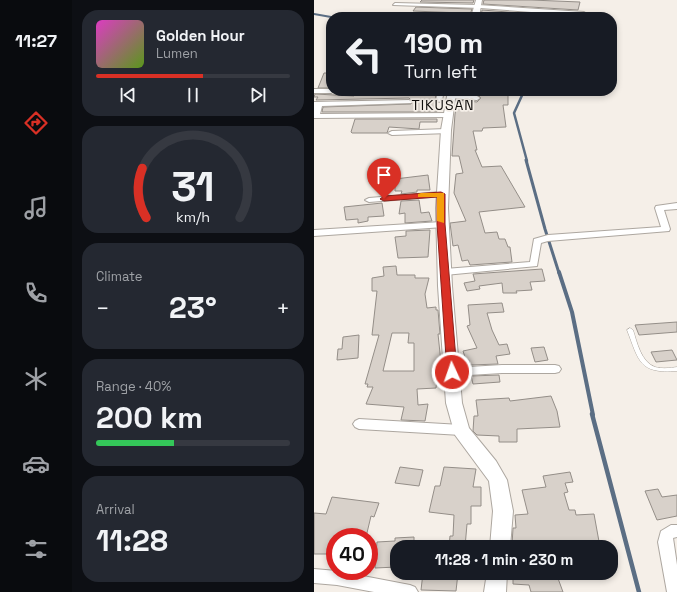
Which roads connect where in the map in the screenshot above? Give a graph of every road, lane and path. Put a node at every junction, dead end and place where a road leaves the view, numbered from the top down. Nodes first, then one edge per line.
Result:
1 (445, 0) edge
2 (395, 4) dead end
3 (478, 4) edge
4 (442, 6) junction
5 (568, 12) edge
6 (314, 91) edge
7 (326, 91) edge
8 (327, 96) edge
9 (446, 96) edge
10 (478, 96) edge
11 (319, 104) edge
12 (477, 107) dead end
13 (404, 115) junction
14 (448, 115) junction
15 (315, 116) edge
16 (446, 131) junction
17 (392, 133) dead end
18 (441, 194) junction
19 (369, 200) dead end
20 (677, 206) edge
21 (441, 224) junction
22 (314, 233) edge
23 (446, 272) junction
24 (630, 330) dead end
25 (555, 369) dead end
26 (677, 369) edge
27 (452, 372) junction
28 (359, 424) dead end
29 (461, 430) junction
30 (677, 531) edge
31 (501, 540) edge
32 (314, 576) edge
33 (496, 580) edge
34 (410, 592) edge
35 (495, 592) edge
36 (675, 592) edge

1 - 4 street
2 - 4 street
3 - 4 street
3 - 5 street
6 - 7 street
8 - 11 street
9 - 14 street
10 - 12 street
11 - 13 street
11 - 15 street
13 - 14 street
13 - 15 street
14 - 16 street
16 - 17 street
16 - 18 street
18 - 19 street
18 - 21 street
20 - 23 street
21 - 22 street
21 - 23 street
23 - 27 street
24 - 26 lane
25 - 27 street
27 - 29 street
28 - 29 street
29 - 31 street
30 - 36 street
32 - 34 street
33 - 35 street

